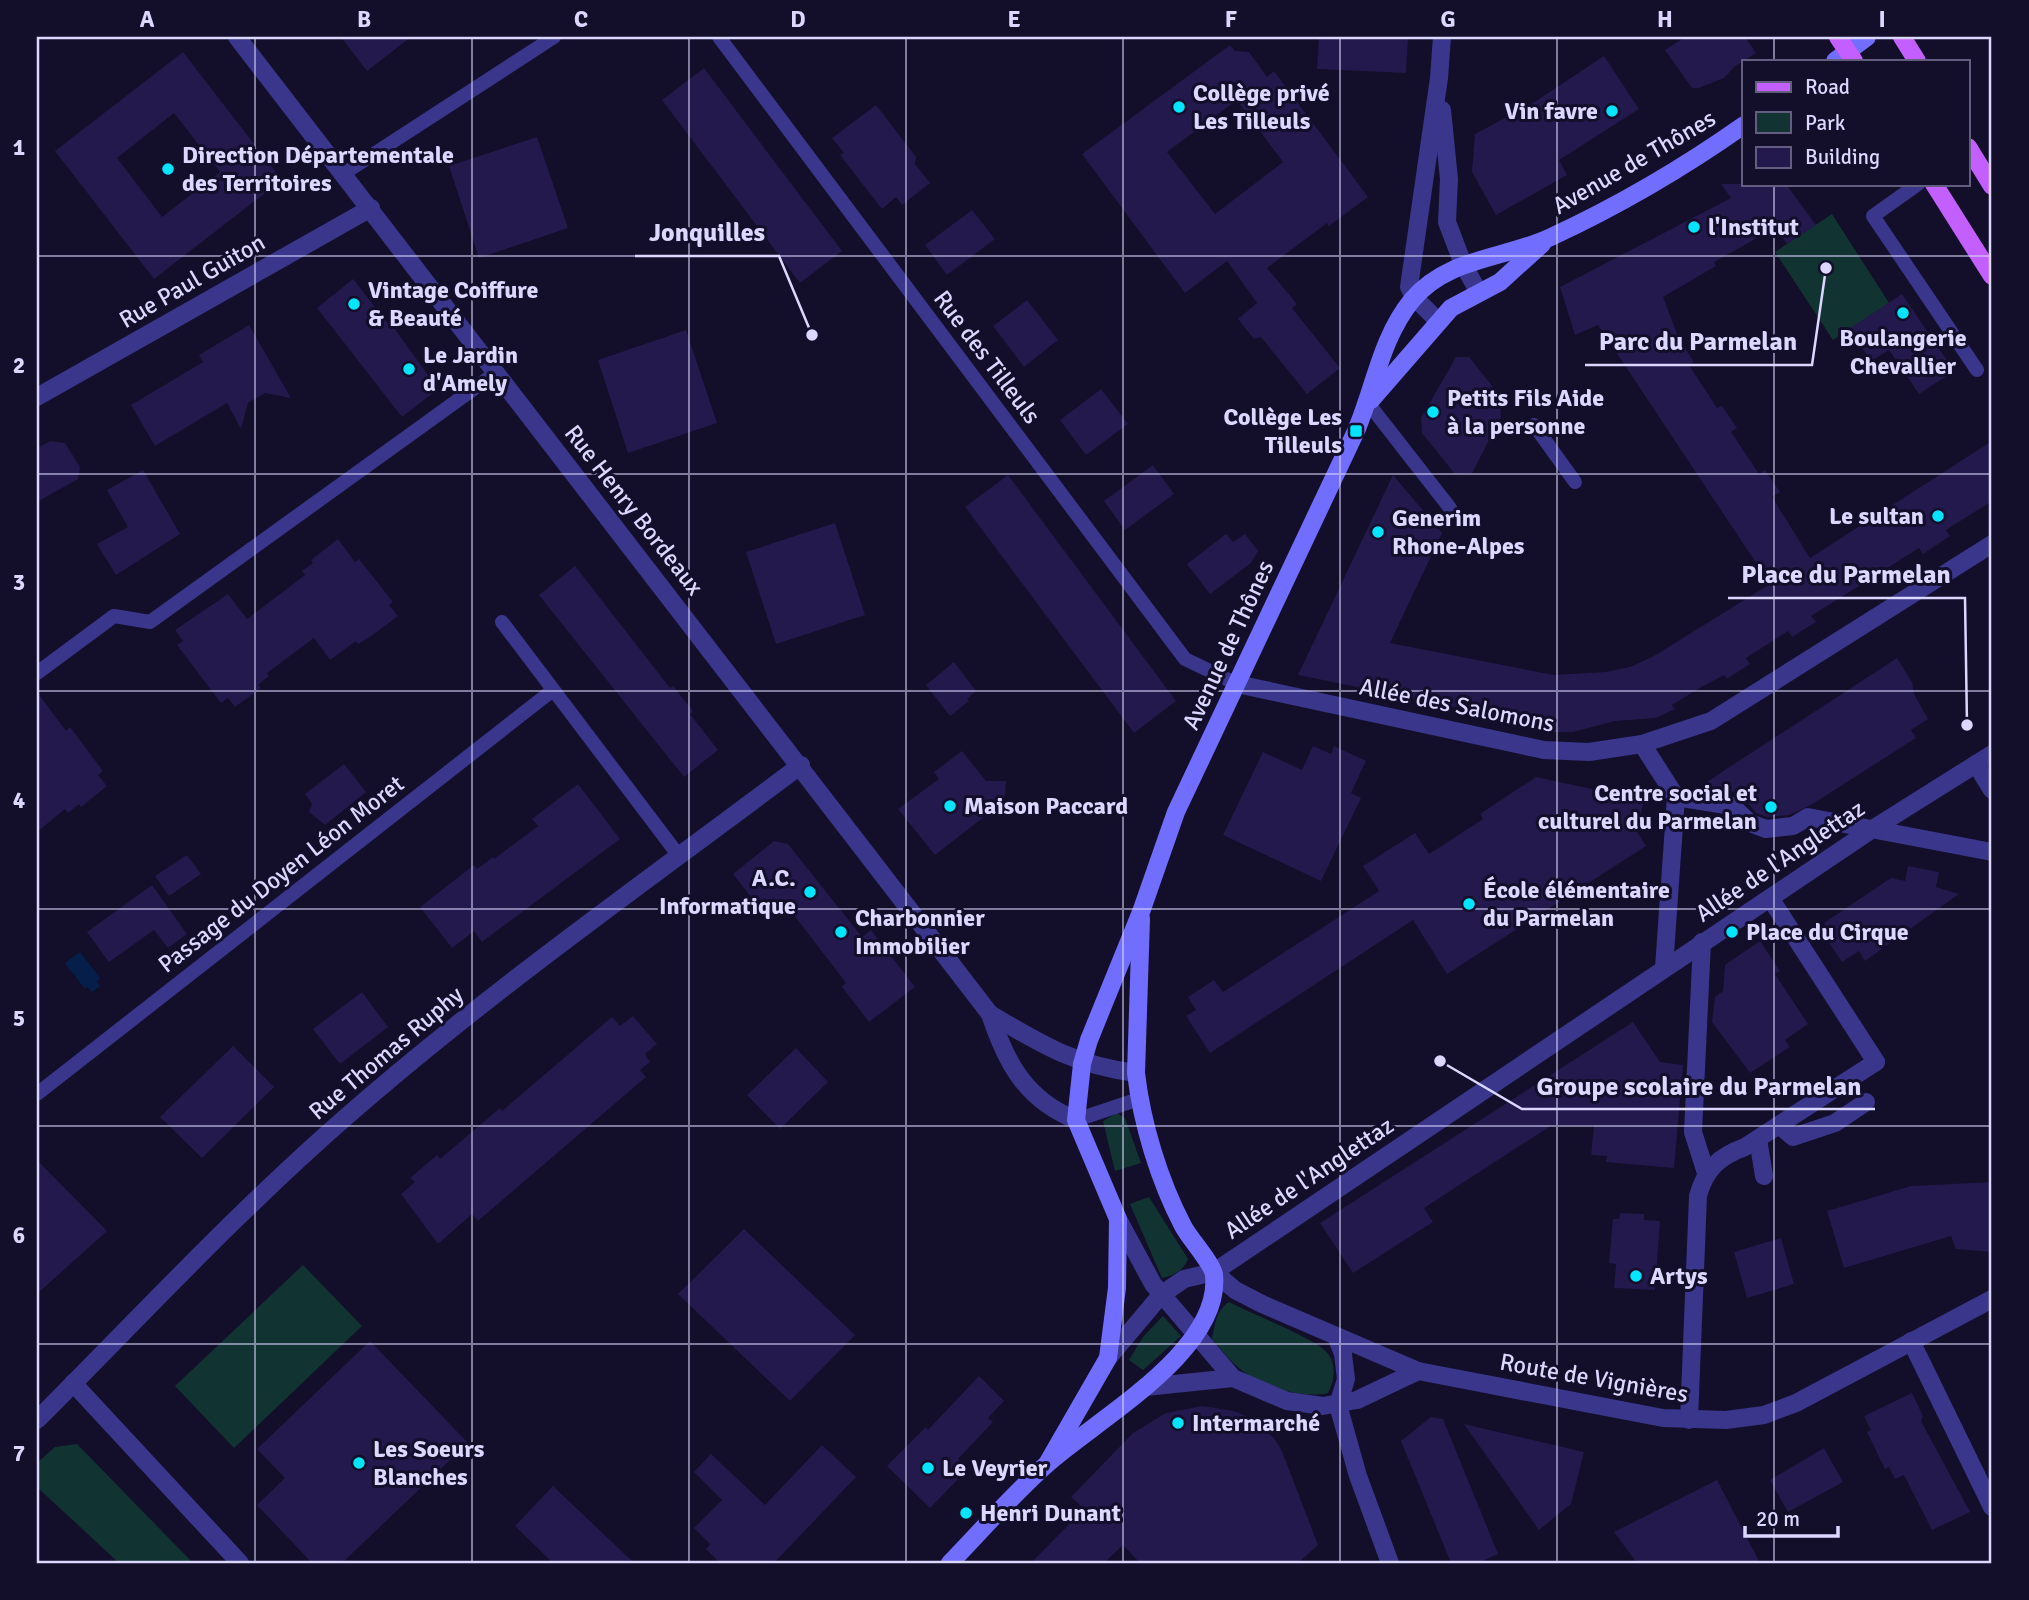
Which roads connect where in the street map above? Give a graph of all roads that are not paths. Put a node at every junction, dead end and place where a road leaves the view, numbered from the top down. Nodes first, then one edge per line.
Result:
1 (237, 37) edge
2 (554, 37) edge
3 (719, 37) edge
4 (1442, 37) edge
5 (1867, 37) edge
6 (1902, 37) edge
7 (1847, 54) edge
8 (1916, 60) edge
9 (1439, 78) junction
10 (1742, 126) edge
11 (1969, 149) edge
12 (343, 174) junction
13 (1915, 186) edge
14 (1935, 186) edge
15 (1992, 186) edge
16 (371, 208) junction
17 (1547, 239) junction
18 (1463, 264) junction
19 (1992, 276) edge
20 (1478, 291) junction
21 (1414, 298) junction
22 (1438, 321) junction
23 (1977, 370) dead end
24 (497, 372) junction
25 (37, 397) edge
26 (1368, 403) junction
27 (1534, 425) dead end
28 (1575, 482) dead end
29 (1450, 508) dead end
30 (1992, 544) edge
31 (502, 622) dead end
32 (37, 673) edge
33 (1237, 684) junction
34 (553, 690) junction
35 (1642, 744) junction
36 (1992, 754) edge
37 (1976, 764) junction
38 (801, 765) junction
39 (1992, 790) edge
40 (1676, 797) junction
41 (1871, 830) junction
42 (1992, 852) edge
43 (679, 856) junction
44 (1770, 898) junction
45 (1141, 912) junction
46 (1702, 942) junction
47 (1664, 968) junction
48 (990, 1014) junction
49 (1082, 1064) junction
50 (1136, 1073) junction
51 (37, 1094) edge
52 (1139, 1099) junction
53 (1866, 1102) dead end
54 (1076, 1120) junction
55 (1779, 1125) junction
56 (1758, 1139) junction
57 (1706, 1173) junction
58 (1764, 1176) dead end
59 (1118, 1219) junction
60 (1214, 1272) junction
61 (1161, 1295) junction
62 (1992, 1299) edge
63 (1196, 1335) junction
64 (1336, 1336) junction
65 (1911, 1342) junction
66 (1108, 1358) junction
67 (1418, 1371) junction
68 (1233, 1378) junction
69 (73, 1383) junction
70 (1145, 1387) junction
71 (1338, 1405) junction
72 (37, 1420) edge
73 (1689, 1420) junction
74 (1046, 1464) junction
75 (1992, 1507) edge
76 (240, 1563) edge
77 (950, 1563) edge
78 (1390, 1563) edge

1 - 12 street, Rue Henry Bordeaux
2 - 12 lane
3 - 33 lane, Rue des Tilleuls
4 - 9 street
5 - 7 main road
6 - 8 main road
9 - 18 street
9 - 21 street
10 - 17 main road, Avenue de Thônes
11 - 15 main road
12 - 16 street, Rue Henry Bordeaux
13 - 23 lane
14 - 19 main road
16 - 24 street, Rue Henry Bordeaux
16 - 25 street, Rue Paul Guiton
17 - 18 main road, Avenue de Thônes
17 - 20 main road, Avenue de Thônes
18 - 20 street
18 - 21 main road, Avenue de Thônes
20 - 22 main road, Avenue de Thônes
21 - 22 street
21 - 26 main road, Avenue de Thônes
22 - 26 main road, Avenue de Thônes
24 - 32 lane
24 - 38 street, Rue Henry Bordeaux
26 - 29 lane
26 - 33 main road, Avenue de Thônes
27 - 28 lane
30 - 35 street, Allée des Salomons
31 - 34 lane
33 - 35 street, Allée des Salomons
33 - 45 main road, Avenue de Thônes
34 - 43 lane
34 - 51 lane, Passage du Doyen Léon Moret
35 - 40 street
36 - 37 street, Allée de l'Anglettaz
37 - 39 street
37 - 41 street, Allée de l'Anglettaz
38 - 43 street, Rue Thomas Ruphy
38 - 48 street, Rue Henry Bordeaux
40 - 41 street
40 - 47 street
41 - 42 street
41 - 44 street, Allée de l'Anglettaz
43 - 69 street, Rue Thomas Ruphy
44 - 46 street, Allée de l'Anglettaz
44 - 55 street
45 - 49 main road, Avenue de Thônes
45 - 50 main road
46 - 47 street, Allée de l'Anglettaz
46 - 57 street
47 - 60 street, Allée de l'Anglettaz
48 - 49 street, Rue Henry Bordeaux
48 - 54 street, Rue Henry Bordeaux
49 - 50 street, Rue Henry Bordeaux
49 - 54 main road, Avenue de Thônes
50 - 52 main road
52 - 54 lane
52 - 60 main road
53 - 55 street
54 - 59 main road
55 - 56 street
56 - 57 street
56 - 58 street
57 - 73 street
59 - 61 street
59 - 66 main road
60 - 61 street, Allée de l'Anglettaz
60 - 63 main road
60 - 64 street, Route de Vignières
61 - 63 street
61 - 66 street, Allée de l'Anglettaz
62 - 65 street, Route de Vignières
63 - 68 street
63 - 70 main road
64 - 67 street, Route de Vignières
64 - 71 street
65 - 73 street, Route de Vignières
65 - 75 street
66 - 74 main road
67 - 71 street
67 - 73 street, Route de Vignières
68 - 70 street
68 - 71 street
69 - 72 street, Rue Thomas Ruphy
69 - 76 street
70 - 74 main road
71 - 78 street
74 - 77 main road

